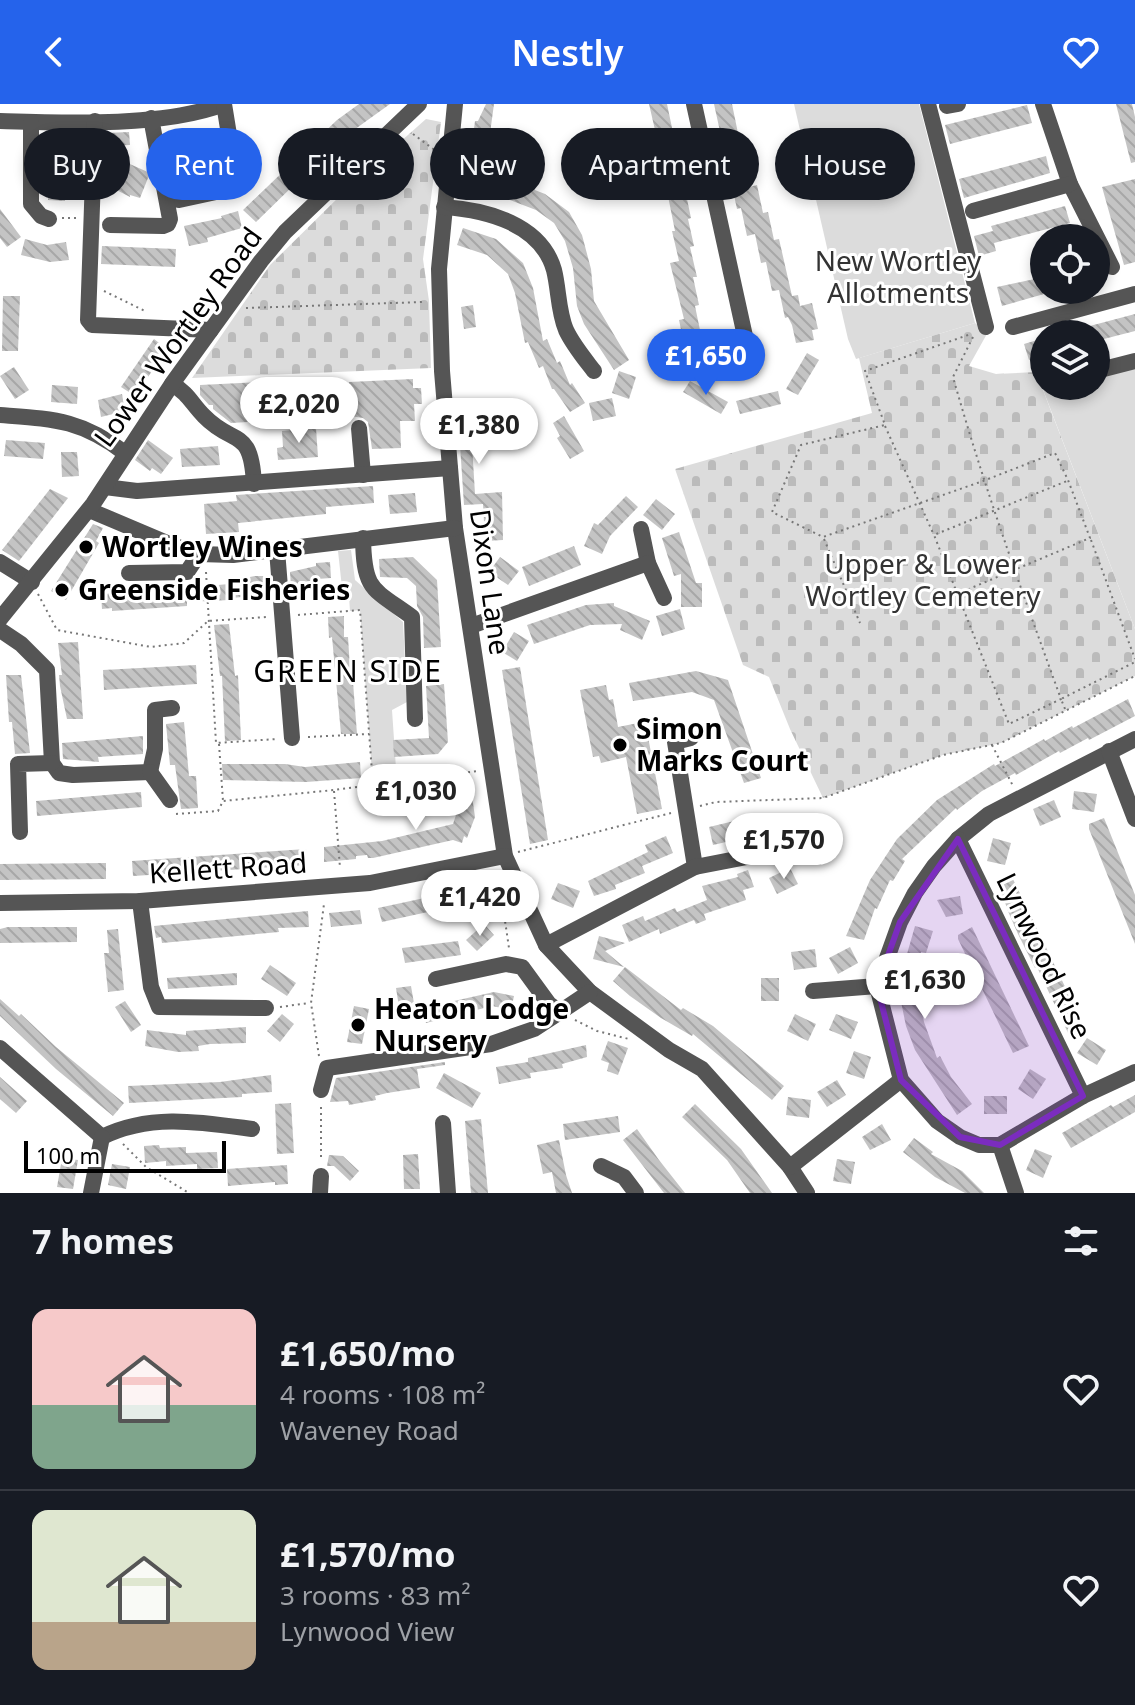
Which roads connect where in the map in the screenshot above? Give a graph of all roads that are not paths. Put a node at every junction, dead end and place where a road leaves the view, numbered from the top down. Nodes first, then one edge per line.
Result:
1 (224, 104) edge
2 (419, 104) edge
3 (455, 104) edge
4 (694, 104) edge
5 (928, 104) edge
6 (1043, 104) edge
7 (151, 118) junction
8 (0, 121) edge
9 (95, 121) junction
10 (31, 122) junction
11 (228, 128) edge
12 (1070, 184) junction
13 (444, 207) junction
14 (973, 211) dead end
15 (49, 219) road end
16 (110, 225) dead end
17 (1112, 267) dead end
18 (1135, 294) edge
19 (986, 327) dead end
20 (1013, 327) dead end
21 (211, 330) junction
22 (1135, 361) edge
23 (1110, 367) edge
24 (752, 368) dead end
25 (594, 371) dead end
26 (172, 384) junction
27 (0, 415) edge
28 (359, 428) dead end
29 (125, 453) junction
30 (450, 468) junction
31 (363, 475) junction
32 (254, 484) junction
33 (105, 487) junction
34 (89, 510) junction
35 (455, 528) junction
36 (641, 529) dead end
37 (363, 538) junction
38 (277, 550) junction
39 (202, 554) junction
40 (0, 562) edge
41 (648, 563) junction
42 (129, 573) dead end
43 (32, 582) junction
44 (664, 598) dead end
45 (0, 619) edge
46 (471, 626) junction
47 (0, 630) edge
48 (172, 708) dead end
49 (415, 719) dead end
50 (292, 738) road end
51 (691, 738) dead end
52 (1135, 739) edge
53 (1109, 751) junction
54 (52, 763) junction
55 (150, 772) junction
56 (170, 800) road end
57 (1135, 819) edge
58 (20, 832) dead end
59 (958, 839) junction
60 (767, 853) dead end
61 (500, 857) junction
62 (695, 867) junction
63 (140, 901) junction
64 (0, 903) edge
65 (546, 945) junction
66 (436, 979) dead end
67 (877, 986) junction
68 (813, 991) dead end
69 (590, 992) junction
70 (266, 1008) road end
71 (560, 1012) junction
72 (0, 1048) edge
73 (1135, 1072) edge
74 (901, 1080) junction
75 (322, 1084) road end
76 (1083, 1096) junction
77 (443, 1123) dead end
78 (252, 1129) dead end
79 (106, 1134) junction
80 (1000, 1145) junction
81 (601, 1166) dead end
82 (790, 1167) junction
83 (91, 1193) edge
84 (448, 1193) edge
85 (636, 1193) edge
86 (807, 1193) edge
87 (1016, 1193) edge

1 - 7 street
1 - 11 street
2 - 21 street, Lower Wortley Road
3 - 13 street, Dixon Lane
4 - 24 street
5 - 19 street
6 - 12 street
7 - 9 street
7 - 16 street
8 - 10 street
9 - 10 street
9 - 21 street
10 - 15 street
12 - 14 street
12 - 17 street
13 - 25 street
13 - 30 street, Dixon Lane
18 - 20 street
21 - 26 street, Lower Wortley Road
22 - 23 street
26 - 29 street, Lower Wortley Road
26 - 32 street
27 - 29 street
28 - 31 street
29 - 33 street, Lower Wortley Road
30 - 31 street
30 - 35 street, Dixon Lane
31 - 32 street
32 - 33 street
33 - 34 street, Lower Wortley Road
34 - 39 street
34 - 43 street, Lower Wortley Road
35 - 37 street
35 - 46 street, Dixon Lane
36 - 41 street
37 - 38 street
37 - 49 street
38 - 39 street
38 - 50 street
39 - 42 street
40 - 43 street
41 - 44 street
41 - 46 street
43 - 45 street, Lower Wortley Road
46 - 61 street, Dixon Lane
47 - 54 street
48 - 55 street
51 - 62 street
52 - 53 street
53 - 57 street
53 - 59 street
54 - 55 street
54 - 58 street
55 - 56 street
59 - 67 street
59 - 76 street, Lynwood Rise
60 - 62 street
61 - 63 street, Kellett Road
61 - 65 street, Dixon Lane
62 - 65 street
63 - 64 street, Kellett Road
63 - 70 street
65 - 69 street, Dixon Lane
66 - 71 street
67 - 68 street
67 - 74 street
69 - 71 street
69 - 82 street, Dixon Lane
71 - 75 street
72 - 79 street
73 - 76 street
74 - 80 street
74 - 82 street
76 - 80 street
77 - 84 street
78 - 79 street
79 - 83 street
80 - 87 street
81 - 85 street
82 - 86 street, Dixon Lane

